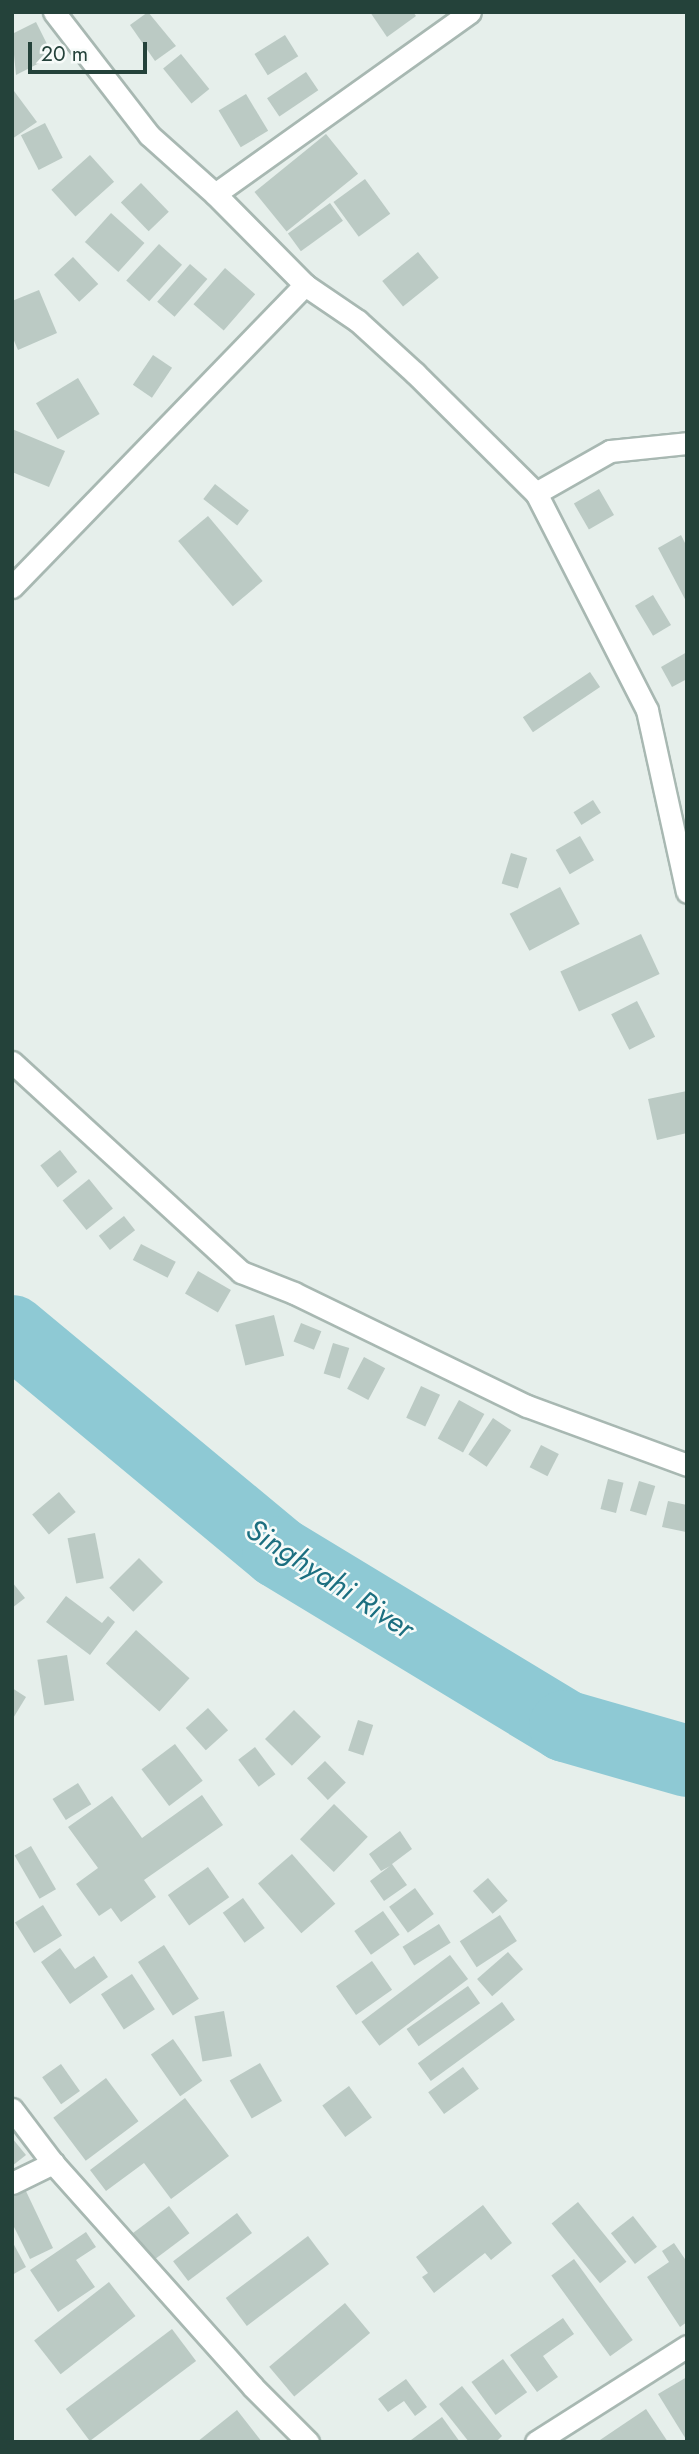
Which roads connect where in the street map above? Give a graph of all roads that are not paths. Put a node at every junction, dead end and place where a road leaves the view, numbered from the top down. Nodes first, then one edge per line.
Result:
1 (54, 12) edge
2 (470, 12) edge
3 (215, 194) junction
4 (305, 285) junction
5 (687, 443) edge
6 (536, 493) junction
7 (12, 587) edge
8 (687, 892) edge
9 (12, 1062) edge
10 (687, 1465) edge
11 (12, 2109) edge
12 (53, 2163) junction
13 (12, 2183) edge
14 (687, 2346) edge
15 (308, 2442) edge
16 (536, 2442) edge

1 - 3 street
2 - 3 street
3 - 4 street
4 - 6 street
4 - 7 street
5 - 6 street
6 - 8 street
9 - 10 street
11 - 12 street
12 - 13 street
12 - 15 street
14 - 16 street

